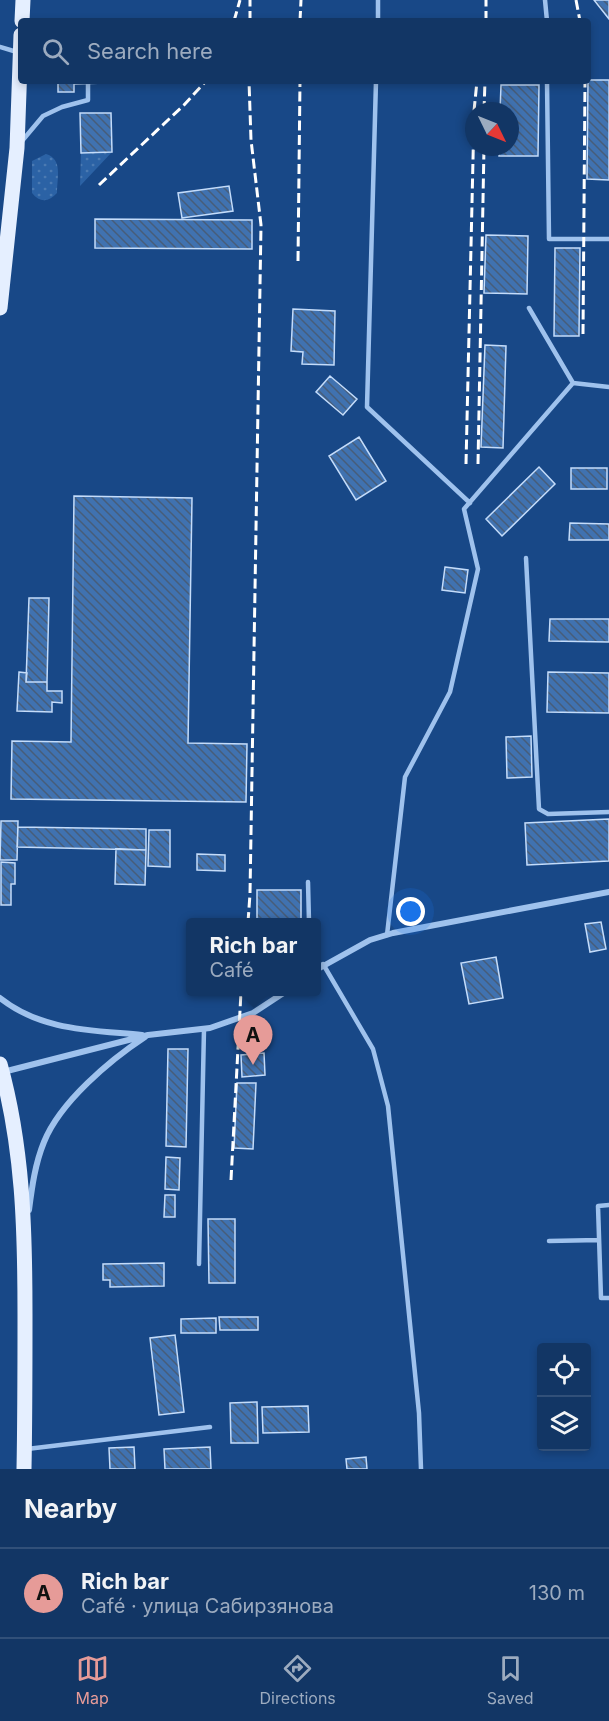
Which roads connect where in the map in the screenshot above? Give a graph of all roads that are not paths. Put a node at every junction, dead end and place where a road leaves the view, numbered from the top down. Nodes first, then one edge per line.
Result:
1 (378, 0) edge
2 (545, 0) edge
3 (378, 18) edge
4 (547, 18) edge
5 (0, 47) edge
6 (18, 52) edge
7 (19, 84) edge
8 (88, 84) edge
9 (376, 84) edge
10 (547, 84) edge
11 (17, 148) junction
12 (609, 239) edge
13 (0, 308) edge
14 (529, 308) dead end
15 (573, 383) junction
16 (609, 387) edge
17 (470, 503) junction
18 (526, 558) dead end
19 (609, 812) edge
20 (308, 882) dead end
21 (609, 892) edge
22 (309, 918) edge
23 (387, 935) junction
24 (323, 964) joint
25 (279, 996) edge
26 (0, 998) edge
27 (204, 1029) junction
28 (148, 1035) junction
29 (1, 1068) edge
30 (609, 1205) edge
31 (25, 1232) junction
32 (599, 1240) junction
33 (549, 1241) dead end
34 (199, 1264) dead end
35 (609, 1298) edge
36 (210, 1427) dead end
37 (24, 1449) junction
38 (24, 1469) edge
39 (421, 1469) edge

1 - 3 lane
2 - 4 lane
5 - 6 lane
7 - 11 main road
8 - 11 lane
9 - 17 lane
10 - 12 lane
11 - 13 main road
14 - 15 lane
15 - 16 lane
15 - 17 lane
17 - 23 lane
18 - 19 lane
20 - 22 lane
21 - 23 street
23 - 24 street
24 - 39 lane
25 - 27 street
26 - 28 street
27 - 28 street
27 - 34 lane
28 - 29 street
28 - 31 street
29 - 31 main road
30 - 32 lane
31 - 37 main road
32 - 33 lane
32 - 35 lane
36 - 37 lane
37 - 38 main road

